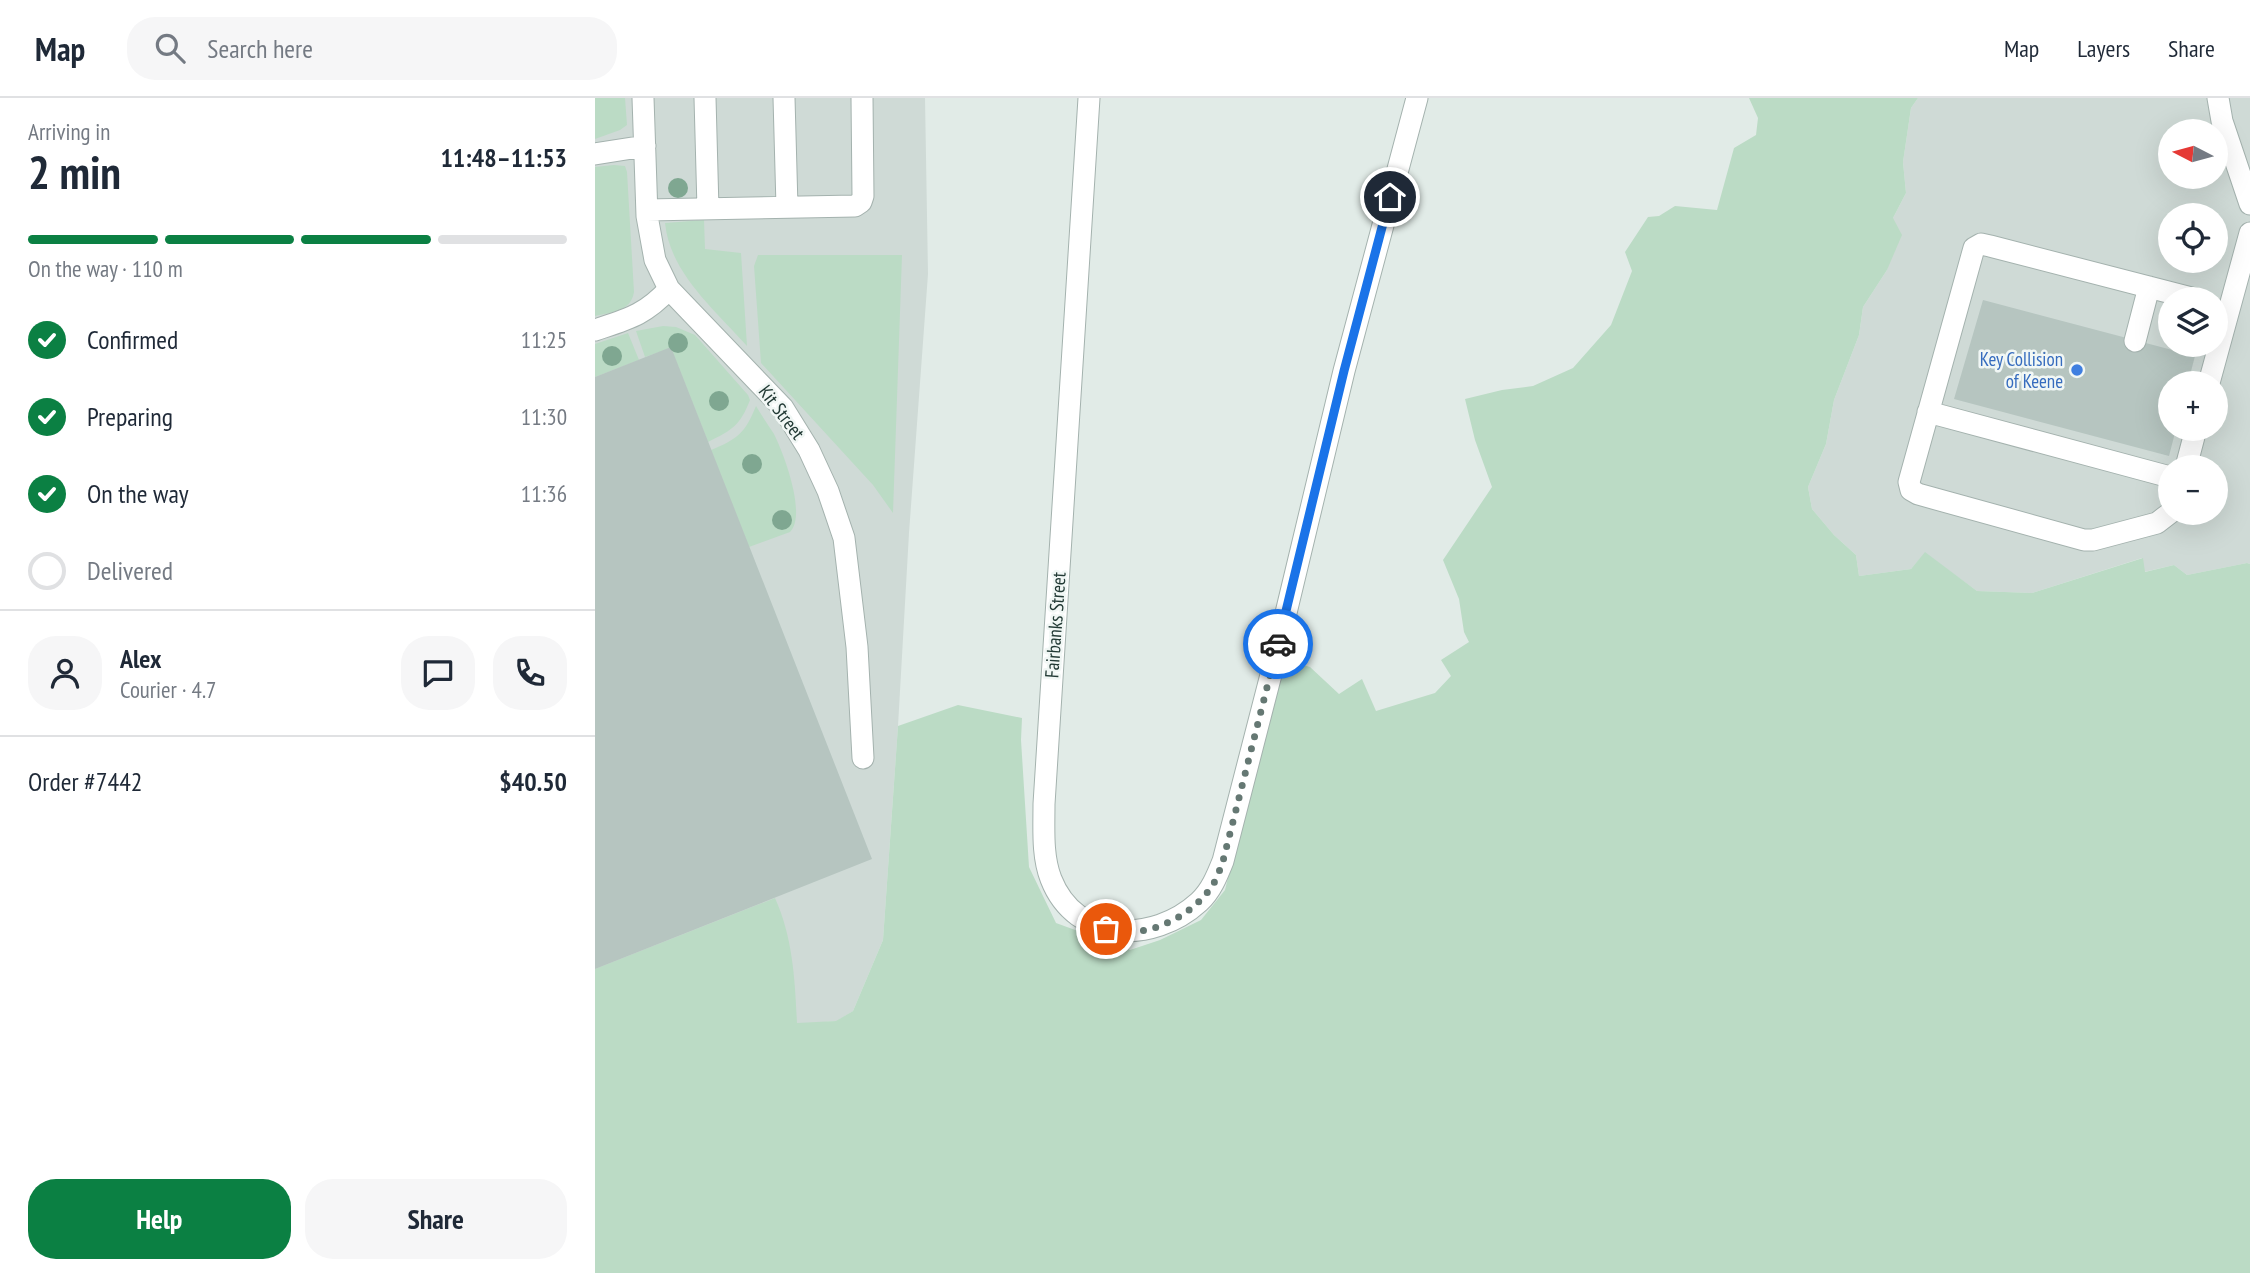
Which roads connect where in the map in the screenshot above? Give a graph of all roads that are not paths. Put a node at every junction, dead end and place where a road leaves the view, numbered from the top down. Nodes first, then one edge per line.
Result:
1 (643, 98) edge
2 (705, 98) edge
3 (784, 98) edge
4 (862, 98) edge
5 (1089, 98) edge
6 (1417, 98) edge
7 (2218, 98) edge
8 (645, 146) junction
9 (595, 154) edge
10 (2250, 204) edge
11 (787, 207) junction
12 (708, 209) junction
13 (647, 210) junction
14 (2250, 233) edge
15 (2149, 287) junction
16 (669, 289) junction
17 (2158, 289) edge
18 (2228, 290) edge
19 (595, 330) edge
20 (2135, 341) dead end
21 (1928, 412) junction
22 (2158, 474) edge
23 (2158, 522) edge
24 (863, 758) dead end

1 - 8 street, Kit Street
2 - 12 street
3 - 11 street
4 - 11 street
5 - 6 street, Fairbanks Street
7 - 10 street
8 - 9 street
8 - 13 street, Kit Street
11 - 12 street
12 - 13 street
13 - 16 street, Kit Street
14 - 18 street
15 - 17 street
15 - 20 street
15 - 21 street
16 - 19 street
16 - 24 street, Kit Street
21 - 22 street
21 - 23 street

